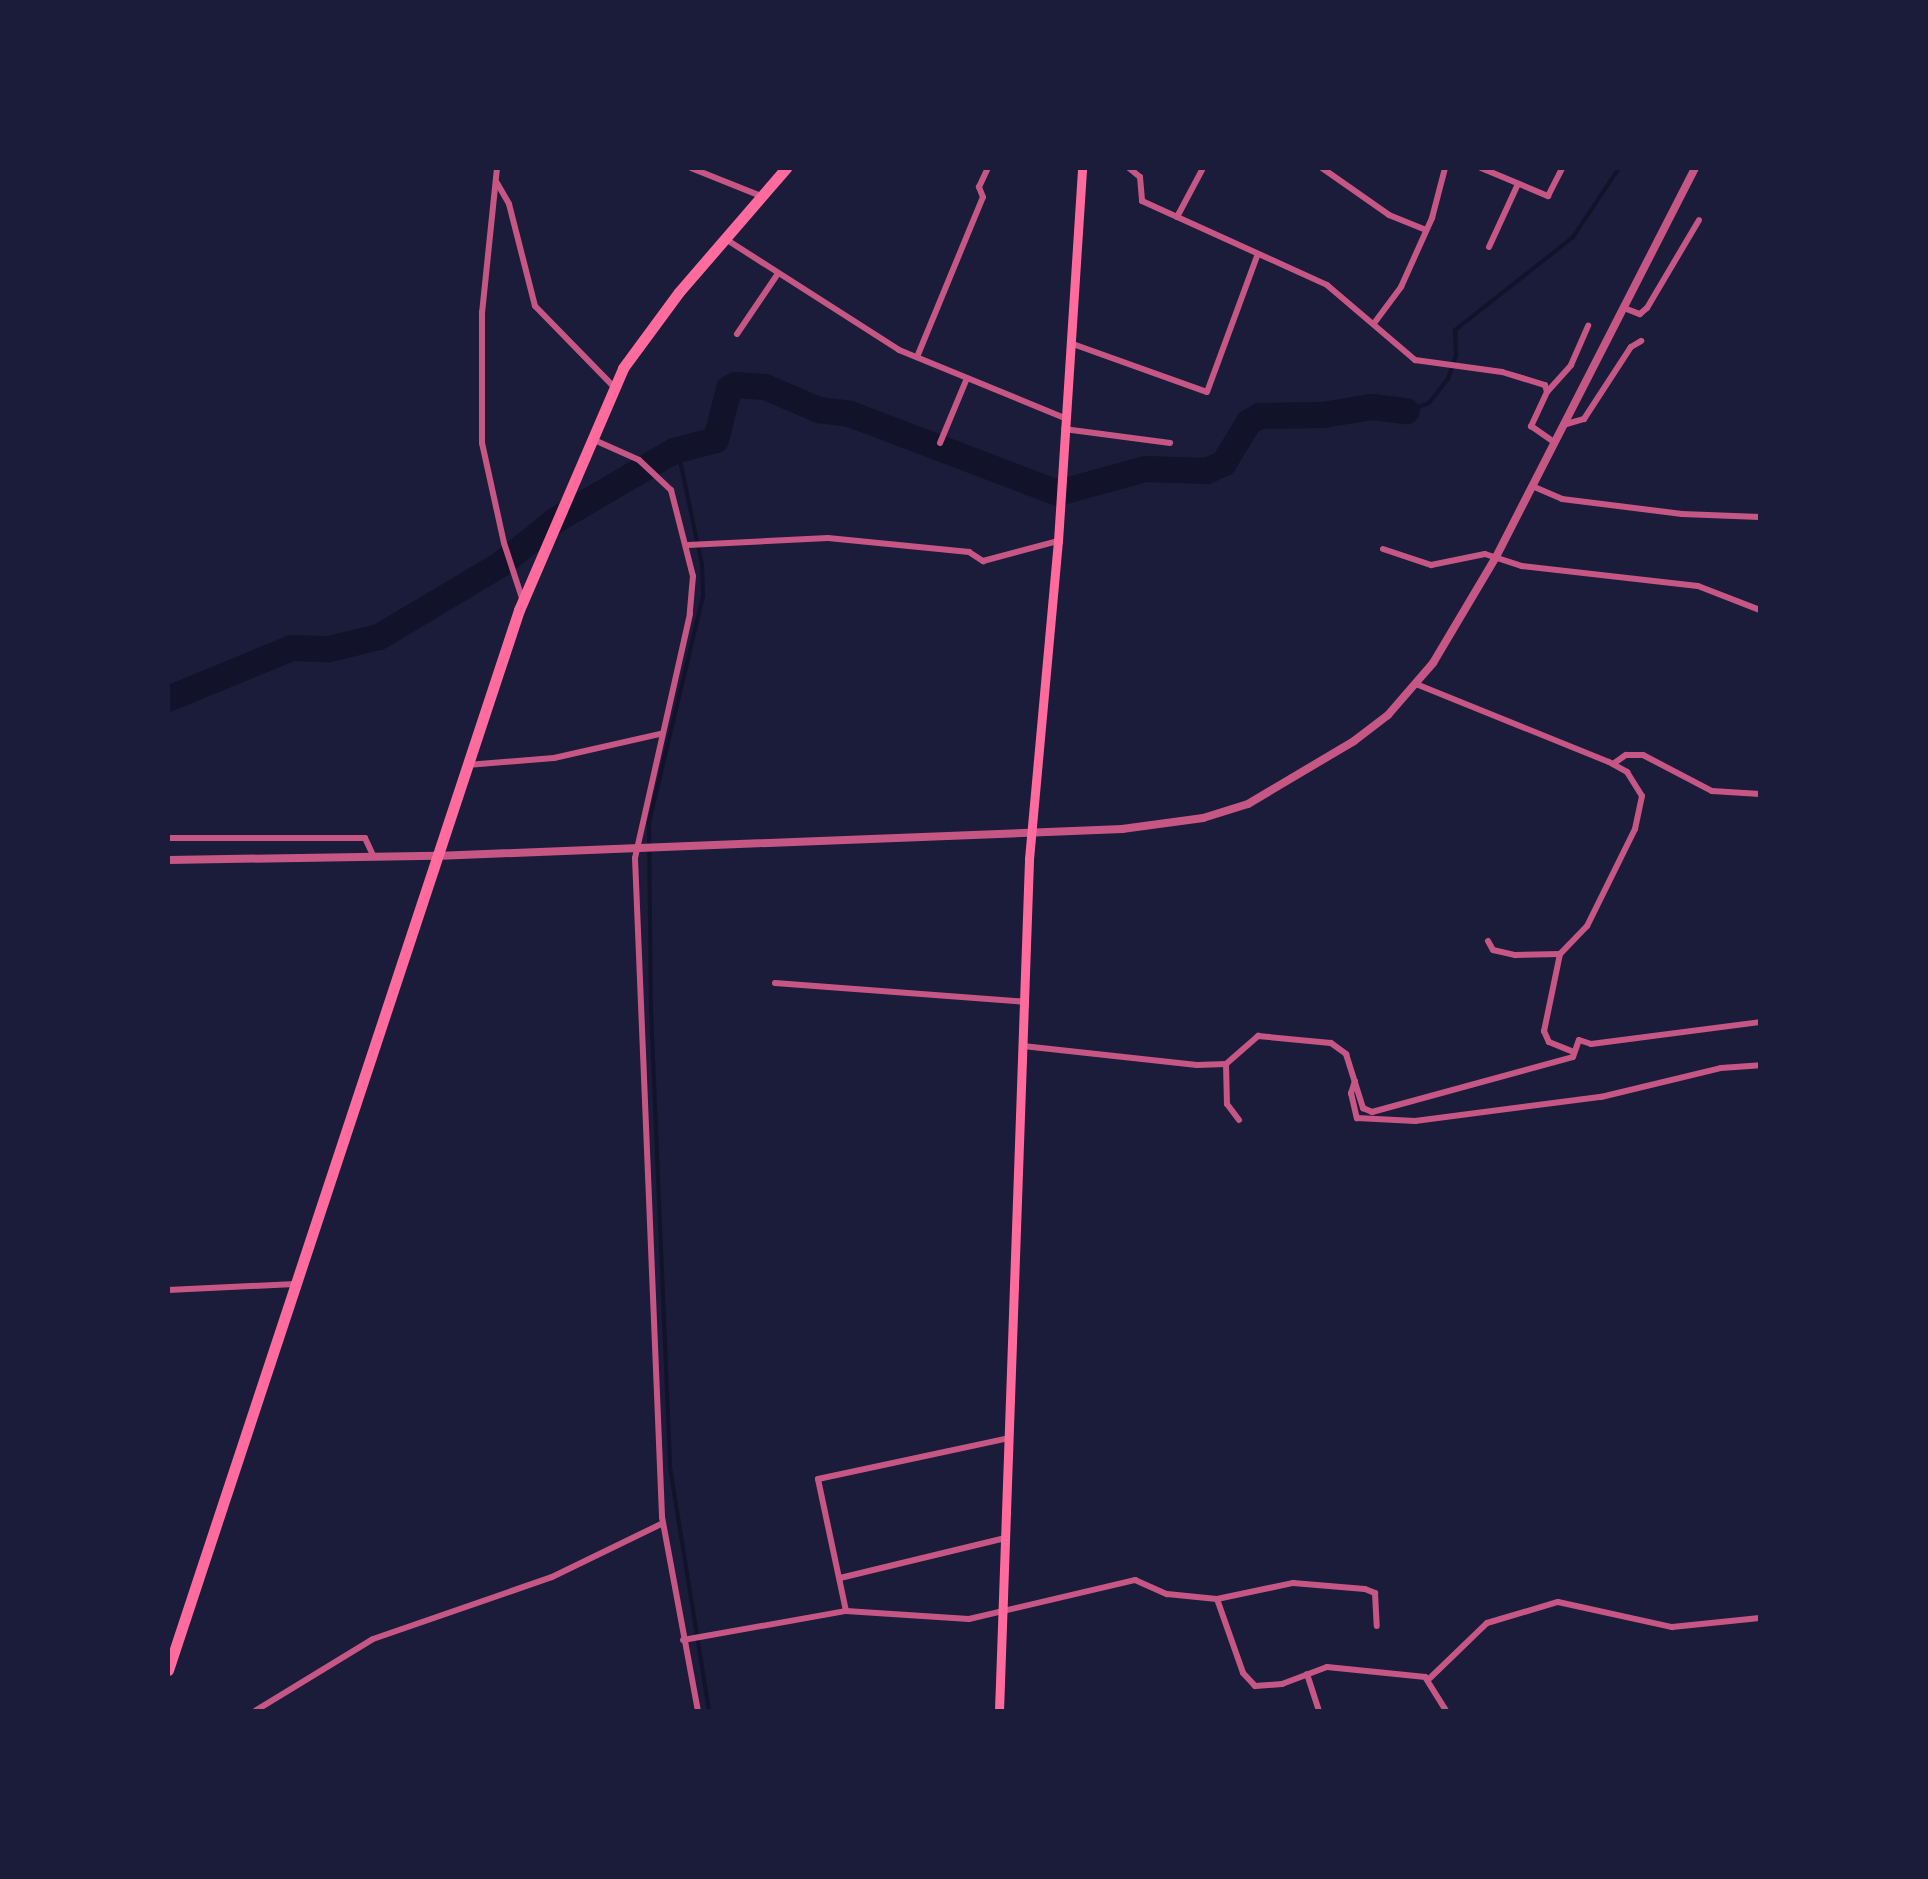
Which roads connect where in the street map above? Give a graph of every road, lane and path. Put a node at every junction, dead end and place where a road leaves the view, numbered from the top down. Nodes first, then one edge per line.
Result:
1 (497, 168) edge
2 (691, 168) edge
3 (786, 168) edge
4 (988, 168) edge
5 (1082, 168) edge
6 (1129, 168) edge
7 (1203, 168) edge
8 (1322, 168) edge
9 (1445, 168) edge
10 (1482, 168) edge
11 (1562, 168) edge
12 (1695, 168) edge
13 (497, 183) junction
14 (1518, 184) junction
15 (761, 196) junction
16 (1177, 217) junction
17 (1699, 220) dead end
18 (1426, 230) junction
19 (724, 238) junction
20 (1489, 247) dead end
21 (1257, 256) junction
22 (777, 275) junction
23 (1624, 308) junction
24 (1375, 322) junction
25 (1588, 326) dead end
26 (737, 334) dead end
27 (1641, 341) dead end
28 (1070, 343) junction
29 (917, 357) junction
30 (967, 378) junction
31 (613, 386) junction
32 (1547, 392) junction
33 (1065, 424) junction
34 (1563, 425) junction
35 (592, 439) junction
36 (1554, 442) junction
37 (940, 443) dead end
38 (1170, 443) dead end
39 (1532, 486) junction
40 (1760, 517) edge
41 (1058, 541) junction
42 (691, 545) junction
43 (1383, 549) dead end
44 (1496, 557) junction
45 (523, 600) junction
46 (1760, 610) edge
47 (1416, 684) junction
48 (660, 734) junction
49 (1613, 764) junction
50 (467, 765) junction
51 (1760, 794) edge
52 (1032, 830) junction
53 (168, 838) edge
54 (638, 846) junction
55 (436, 856) junction
56 (374, 857) junction
57 (168, 860) edge
58 (1488, 941) dead end
59 (1560, 954) junction
60 (775, 983) dead end
61 (1025, 1002) junction
62 (1760, 1022) edge
63 (1023, 1046) junction
64 (1574, 1052) junction
65 (1226, 1064) junction
66 (1760, 1065) edge
67 (1355, 1081) junction
68 (1239, 1120) dead end
69 (295, 1284) junction
70 (168, 1290) edge
71 (1009, 1438) junction
72 (663, 1523) junction
73 (1005, 1538) junction
74 (840, 1578) junction
75 (1217, 1599) junction
76 (846, 1611) junction
77 (1002, 1612) junction
78 (1760, 1618) edge
79 (1377, 1626) dead end
80 (686, 1639) junction
81 (168, 1670) edge
82 (1307, 1674) junction
83 (1430, 1678) junction
84 (255, 1711) edge
85 (698, 1711) edge
86 (999, 1711) edge
87 (1319, 1711) edge
88 (1446, 1711) edge

1 - 13 street
2 - 15 street
3 - 15 highway
4 - 29 street
5 - 28 main road
6 - 16 street
7 - 16 street
8 - 18 street
9 - 18 street
10 - 14 street
11 - 14 street
12 - 23 street
13 - 31 street
13 - 45 street
14 - 20 street
15 - 19 highway
16 - 21 street
17 - 23 street
18 - 24 street
19 - 22 street
19 - 31 highway
21 - 24 street
21 - 28 street
22 - 26 street
22 - 29 street
23 - 34 street
24 - 32 street
25 - 32 street
27 - 34 street
28 - 33 main road
29 - 30 street
30 - 33 street
30 - 37 street
31 - 35 highway
32 - 36 street
33 - 38 street
33 - 41 main road
34 - 36 street
35 - 42 street
35 - 45 highway
36 - 39 street
39 - 40 street
39 - 44 street
41 - 42 street
41 - 52 main road
42 - 48 street
43 - 44 street
44 - 46 street
44 - 47 street
45 - 50 highway
47 - 49 street
47 - 52 street
48 - 50 street
48 - 54 street
49 - 51 street
49 - 59 street
50 - 55 highway
52 - 54 street
52 - 61 main road
53 - 56 street
54 - 55 street
54 - 72 street
55 - 56 street
55 - 69 highway
56 - 57 street
58 - 59 street
59 - 64 street
60 - 61 street
61 - 63 main road
62 - 64 street
63 - 65 street
63 - 71 main road
64 - 67 street
65 - 67 street
65 - 68 street
66 - 67 street
69 - 70 street
69 - 81 highway
71 - 73 main road
71 - 74 street
72 - 80 street
72 - 84 street
73 - 74 street
73 - 77 main road
74 - 76 street
75 - 77 street
75 - 79 street
75 - 82 street
76 - 77 street
76 - 80 street
77 - 86 main road
78 - 83 street
80 - 85 street
82 - 83 street
82 - 87 street
83 - 88 street

